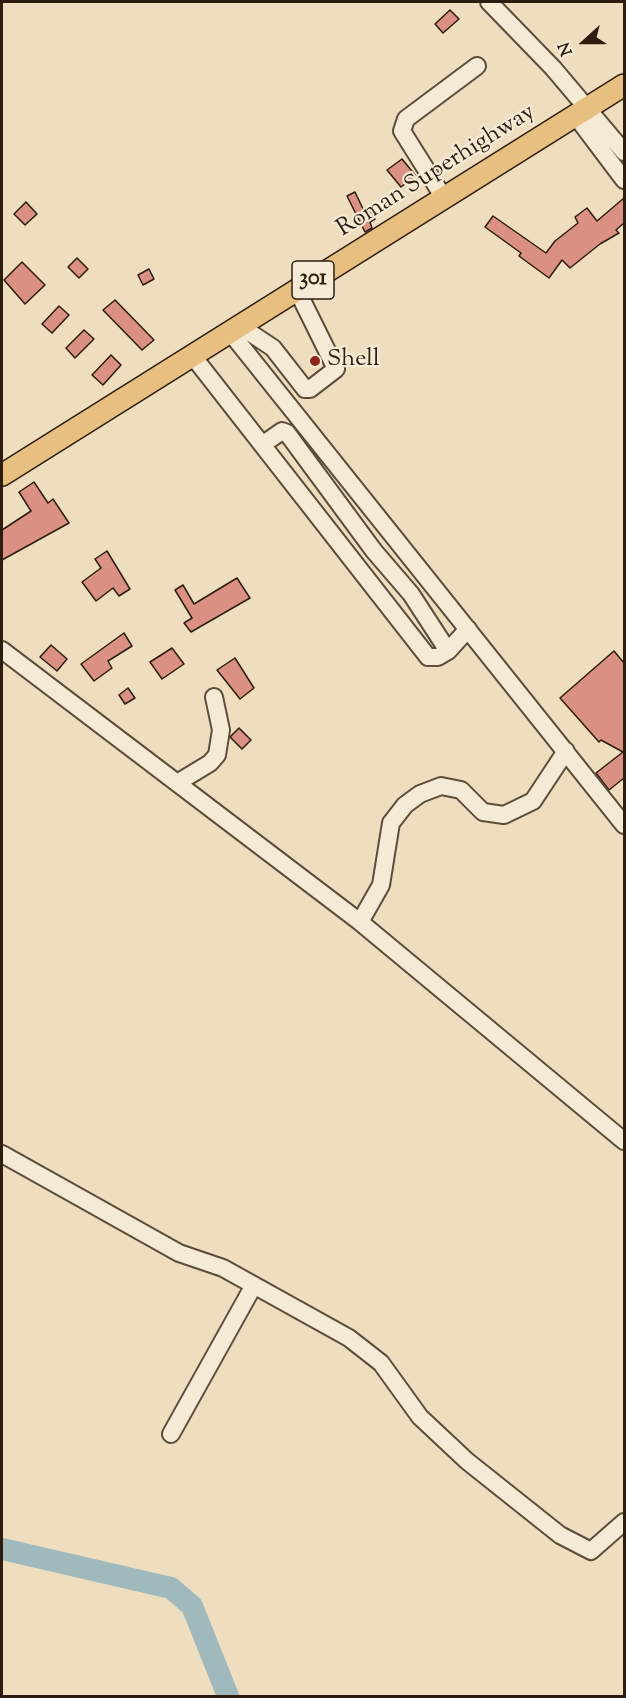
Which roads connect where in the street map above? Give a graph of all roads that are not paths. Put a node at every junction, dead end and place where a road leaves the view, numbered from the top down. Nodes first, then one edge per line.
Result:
1 (489, 2) edge
2 (477, 66) dead end
3 (624, 85) edge
4 (580, 112) junction
5 (624, 152) edge
6 (624, 180) edge
7 (444, 198) junction
8 (297, 290) junction
9 (235, 329) junction
10 (192, 356) junction
11 (262, 445) junction
12 (2, 475) edge
13 (468, 629) junction
14 (2, 650) edge
15 (448, 651) junction
16 (214, 698) dead end
17 (566, 751) junction
18 (177, 783) junction
19 (624, 825) edge
20 (360, 922) junction
21 (624, 1141) edge
22 (2, 1154) edge
23 (254, 1285) junction
24 (171, 1434) dead end
25 (624, 1522) edge

1 - 4 street
2 - 7 street
3 - 4 main road, Roman Superhighway / 301
4 - 5 street
4 - 6 street
4 - 7 main road, Roman Superhighway / 301
7 - 8 main road, Roman Superhighway / 301
8 - 9 main road, Roman Superhighway / 301
8 - 9 street
9 - 10 main road, Roman Superhighway / 301
9 - 13 street
10 - 11 street
10 - 12 main road, Roman Superhighway / 301
11 - 15 street
11 - 15 street
13 - 15 street
13 - 17 street
14 - 18 street
16 - 18 street
17 - 19 street
17 - 20 street
18 - 20 street
20 - 21 street
22 - 23 street
23 - 24 street
23 - 25 street

